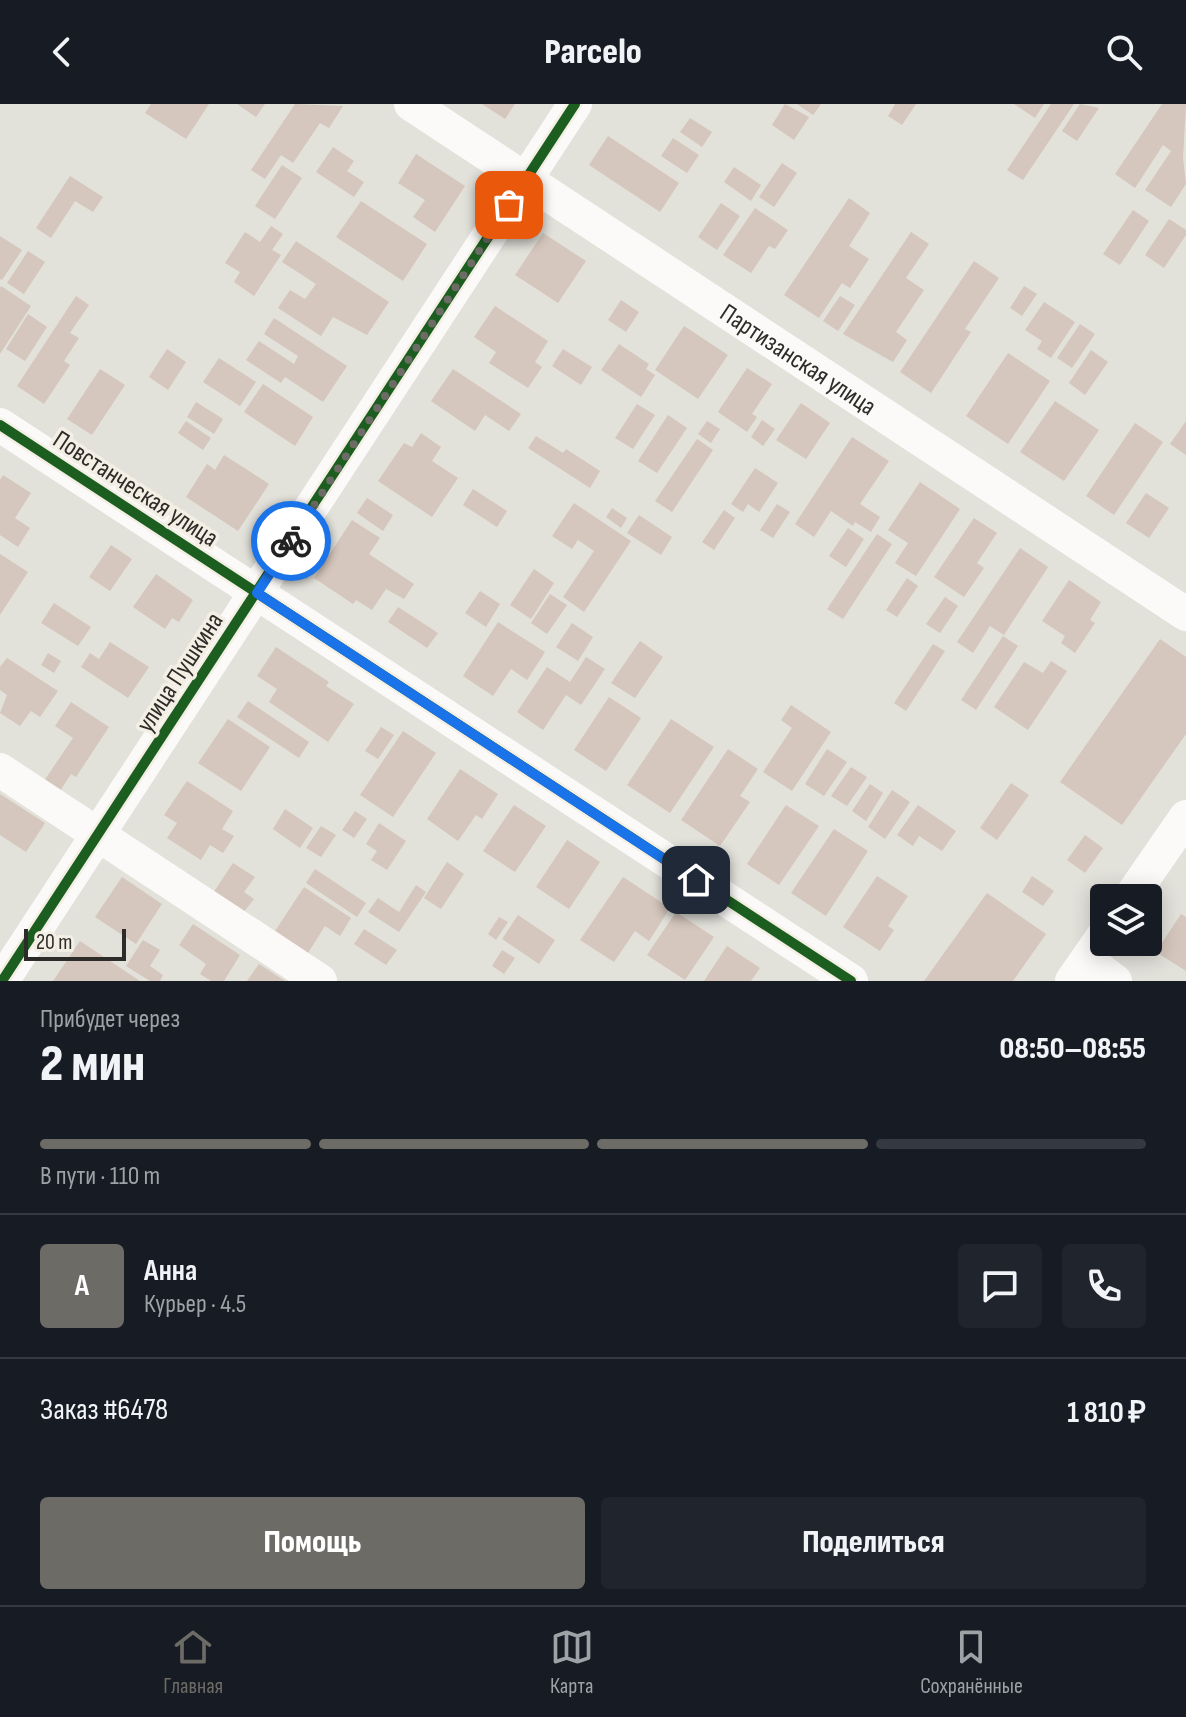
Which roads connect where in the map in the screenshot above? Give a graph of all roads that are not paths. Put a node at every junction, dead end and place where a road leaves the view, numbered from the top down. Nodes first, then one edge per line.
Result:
1 (411, 104) edge
2 (575, 104) edge
3 (526, 179) junction
4 (0, 425) edge
5 (257, 593) junction
6 (1186, 614) edge
7 (0, 770) edge
8 (1186, 817) edge
9 (98, 834) junction
10 (1140, 884) edge
11 (1088, 959) edge
12 (2, 981) edge
13 (320, 981) edge
14 (851, 981) edge
15 (1115, 981) edge

1 - 3 street, Партизанская улица
2 - 3 street, улица Пушкина
3 - 5 street, улица Пушкина
3 - 6 street, Партизанская улица
4 - 5 street, Повстанческая улица
5 - 9 street, улица Пушкина
5 - 14 street, Повстанческая улица
7 - 9 street
8 - 10 street
9 - 12 street, улица Пушкина
9 - 13 street
11 - 15 street

